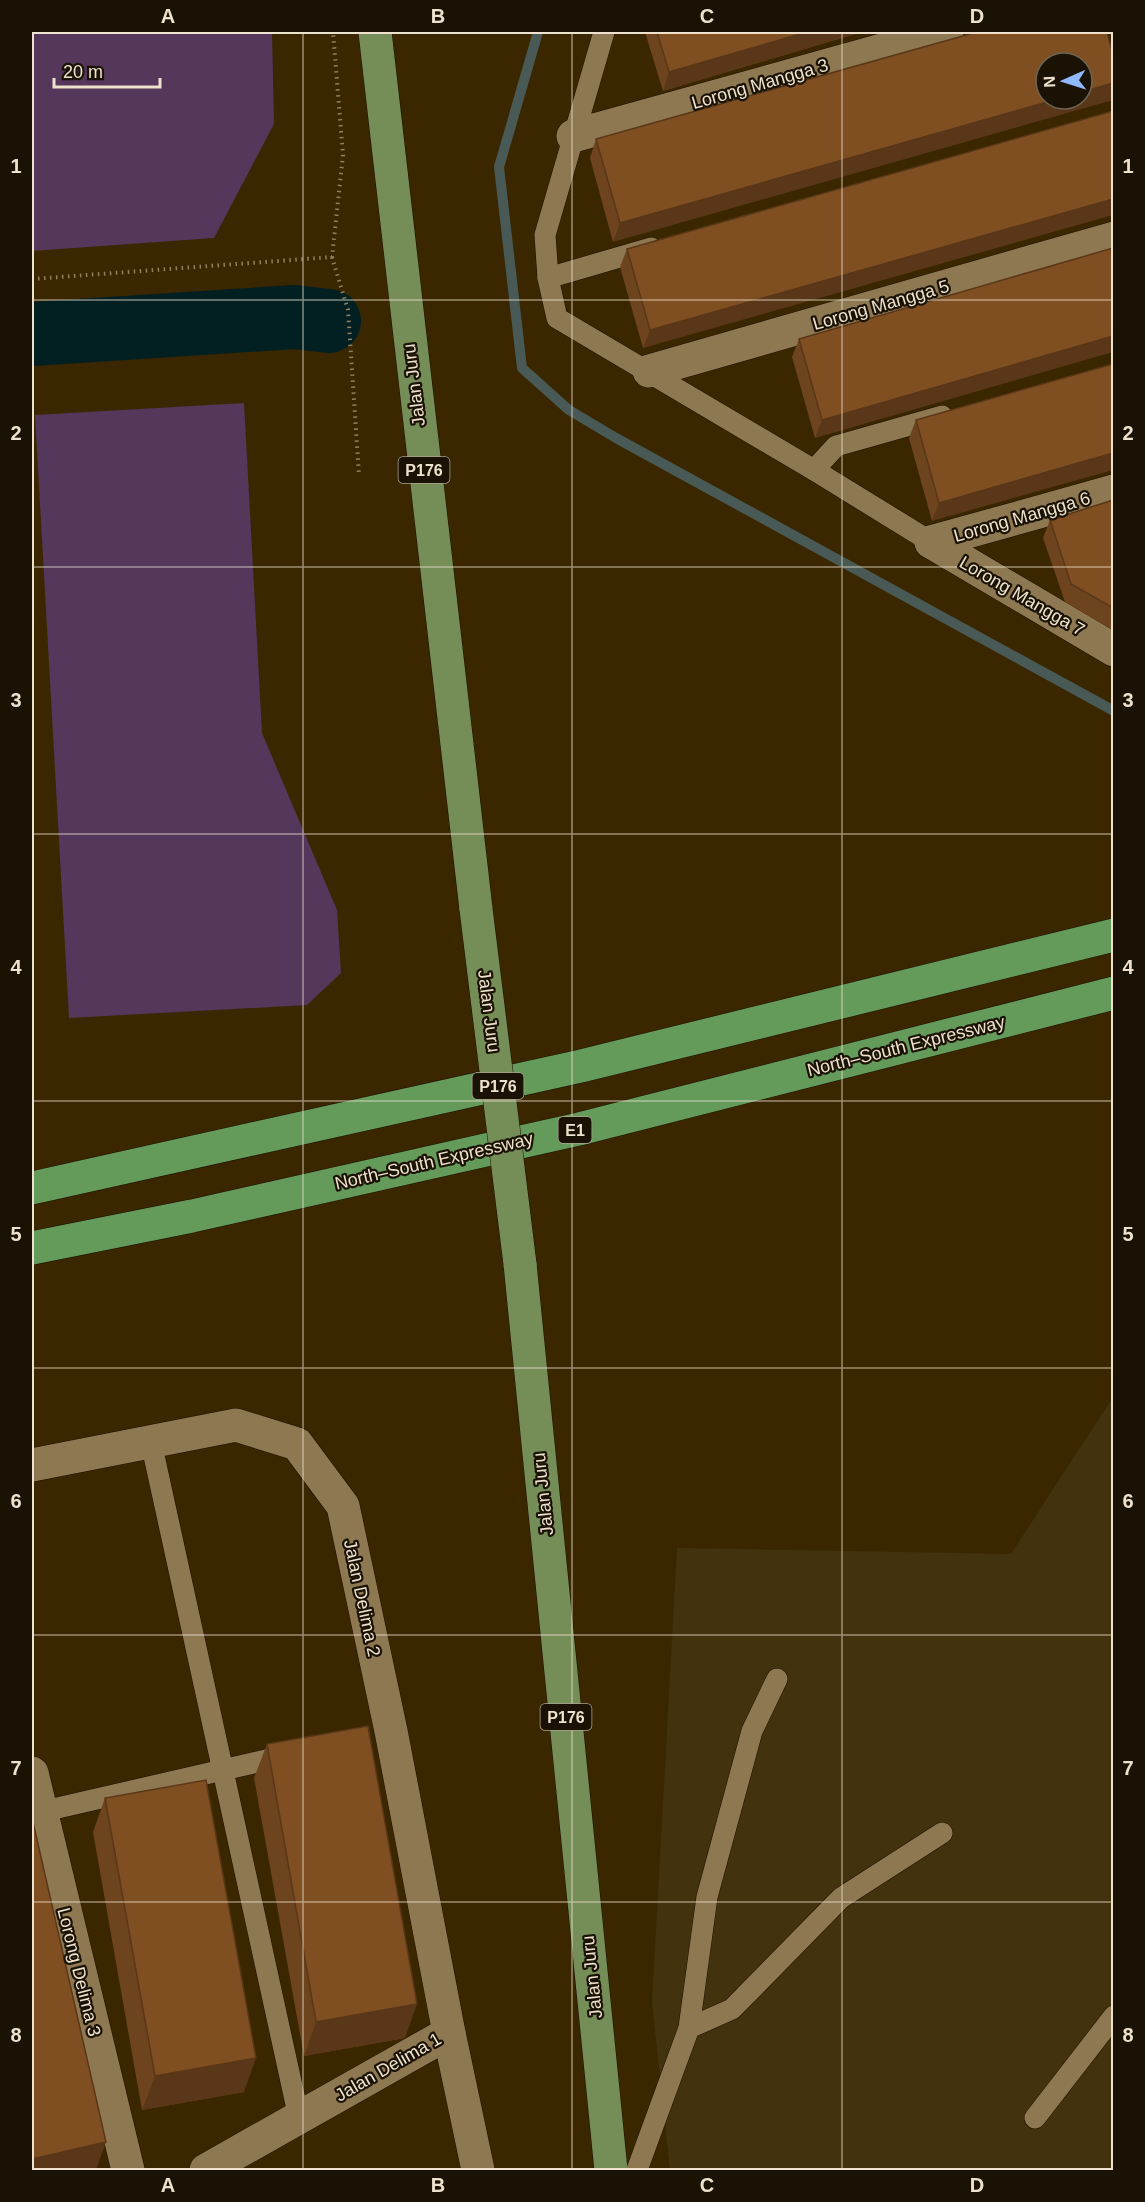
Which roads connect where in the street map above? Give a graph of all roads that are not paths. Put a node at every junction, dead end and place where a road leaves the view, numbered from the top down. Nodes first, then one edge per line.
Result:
1 (375, 32) edge
2 (604, 32) edge
3 (947, 32) edge
4 (573, 136) junction
5 (1113, 238) edge
6 (673, 242) edge
7 (548, 278) junction
8 (649, 371) junction
9 (958, 411) edge
10 (813, 470) junction
11 (1113, 491) edge
12 (930, 542) junction
13 (1113, 650) edge
14 (1113, 935) edge
15 (1113, 993) edge
16 (32, 1188) edge
17 (32, 1248) edge
18 (151, 1442) junction
19 (32, 1465) edge
20 (777, 1679) dead end
21 (312, 1749) edge
22 (222, 1770) junction
23 (32, 1773) edge
24 (36, 1813) edge
25 (942, 1833) dead end
26 (1113, 2016) edge
27 (689, 2028) junction
28 (448, 2033) junction
29 (298, 2118) junction
30 (1035, 2118) dead end
31 (128, 2170) edge
32 (206, 2170) edge
33 (478, 2170) edge
34 (611, 2170) edge
35 (637, 2170) edge

1 - 34 main road, Jalan Juru / P176, bridge
2 - 4 lane
3 - 4 street, Lorong Mangga 3
4 - 7 lane
5 - 8 street, Lorong Mangga 5
6 - 7 lane
7 - 8 lane
8 - 10 lane
9 - 10 lane
10 - 12 lane
11 - 12 street, Lorong Mangga 6
12 - 13 street, Lorong Mangga 7
14 - 16 highway
15 - 17 highway, North–South Expressway / E1
18 - 19 street, Jalan Delima 2
18 - 22 lane
18 - 28 street, Jalan Delima 2
20 - 27 lane
21 - 22 lane
22 - 24 lane
22 - 29 lane
23 - 24 street, Lorong Delima 3
24 - 31 street, Lorong Delima 3
25 - 27 lane
26 - 30 lane
27 - 35 lane
28 - 29 street, Jalan Delima 1
28 - 33 street, Jalan Delima 1
29 - 32 street, Jalan Delima 1

